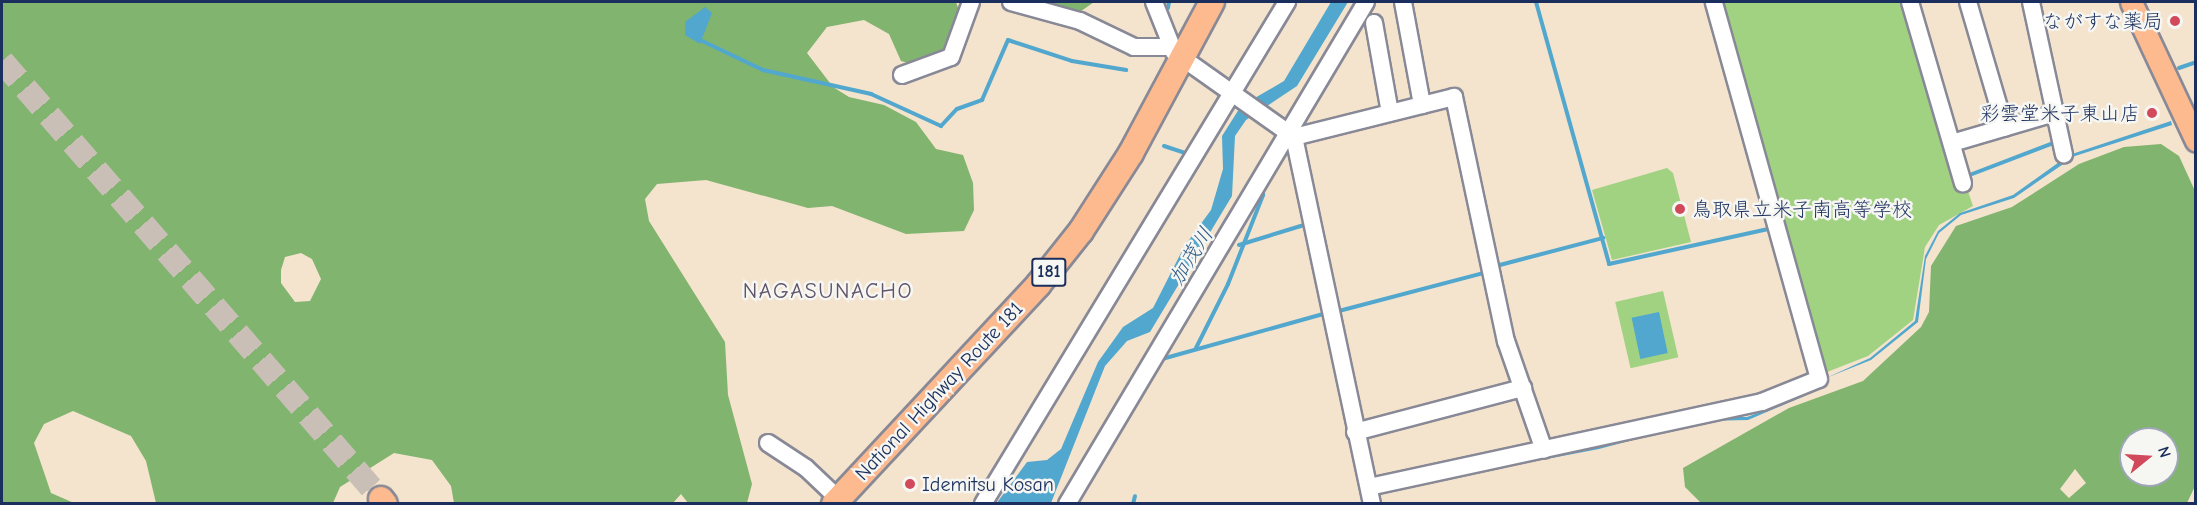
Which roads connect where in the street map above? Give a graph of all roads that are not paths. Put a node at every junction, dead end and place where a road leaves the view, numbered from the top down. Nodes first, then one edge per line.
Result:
1 (971, 2) edge
2 (1011, 2) edge
3 (1212, 2) edge
4 (1226, 2) edge
5 (1287, 2) edge
6 (1366, 2) edge
7 (1403, 2) edge
8 (1714, 2) edge
9 (1910, 2) edge
10 (1968, 2) edge
11 (2031, 2) edge
12 (2131, 2) edge
13 (1158, 5) edge
14 (1374, 23) dead end
15 (1181, 57) junction
16 (902, 75) dead end
17 (1236, 93) junction
18 (1422, 105) junction
19 (2058, 112) junction
20 (1390, 113) junction
21 (2005, 128) junction
22 (1288, 133) junction
23 (2194, 134) edge
24 (1952, 144) junction
25 (2064, 154) dead end
26 (1963, 183) dead end
27 (1523, 388) junction
28 (1356, 432) junction
29 (768, 443) dead end
30 (1544, 450) junction
31 (1370, 495) edge
32 (841, 502) edge
33 (983, 504) edge
34 (1067, 504) edge

1 - 16 street
2 - 15 street
3 - 15 highway, National Highway Route 181 / 181
4 - 15 highway, National Highway Route 181 / 181
5 - 17 street
6 - 22 street
7 - 18 street
8 - 30 street
9 - 24 street
10 - 21 street
11 - 19 street
12 - 23 main road
13 - 15 street
14 - 20 street
15 - 17 street
15 - 32 highway, National Highway Route 181 / 181
17 - 22 street
17 - 33 street
18 - 20 street
18 - 27 street
19 - 21 street
19 - 25 street
20 - 22 street
21 - 24 street
22 - 28 street
22 - 34 street
24 - 26 street
27 - 28 street
27 - 30 street
28 - 31 street
29 - 32 street
30 - 31 street

